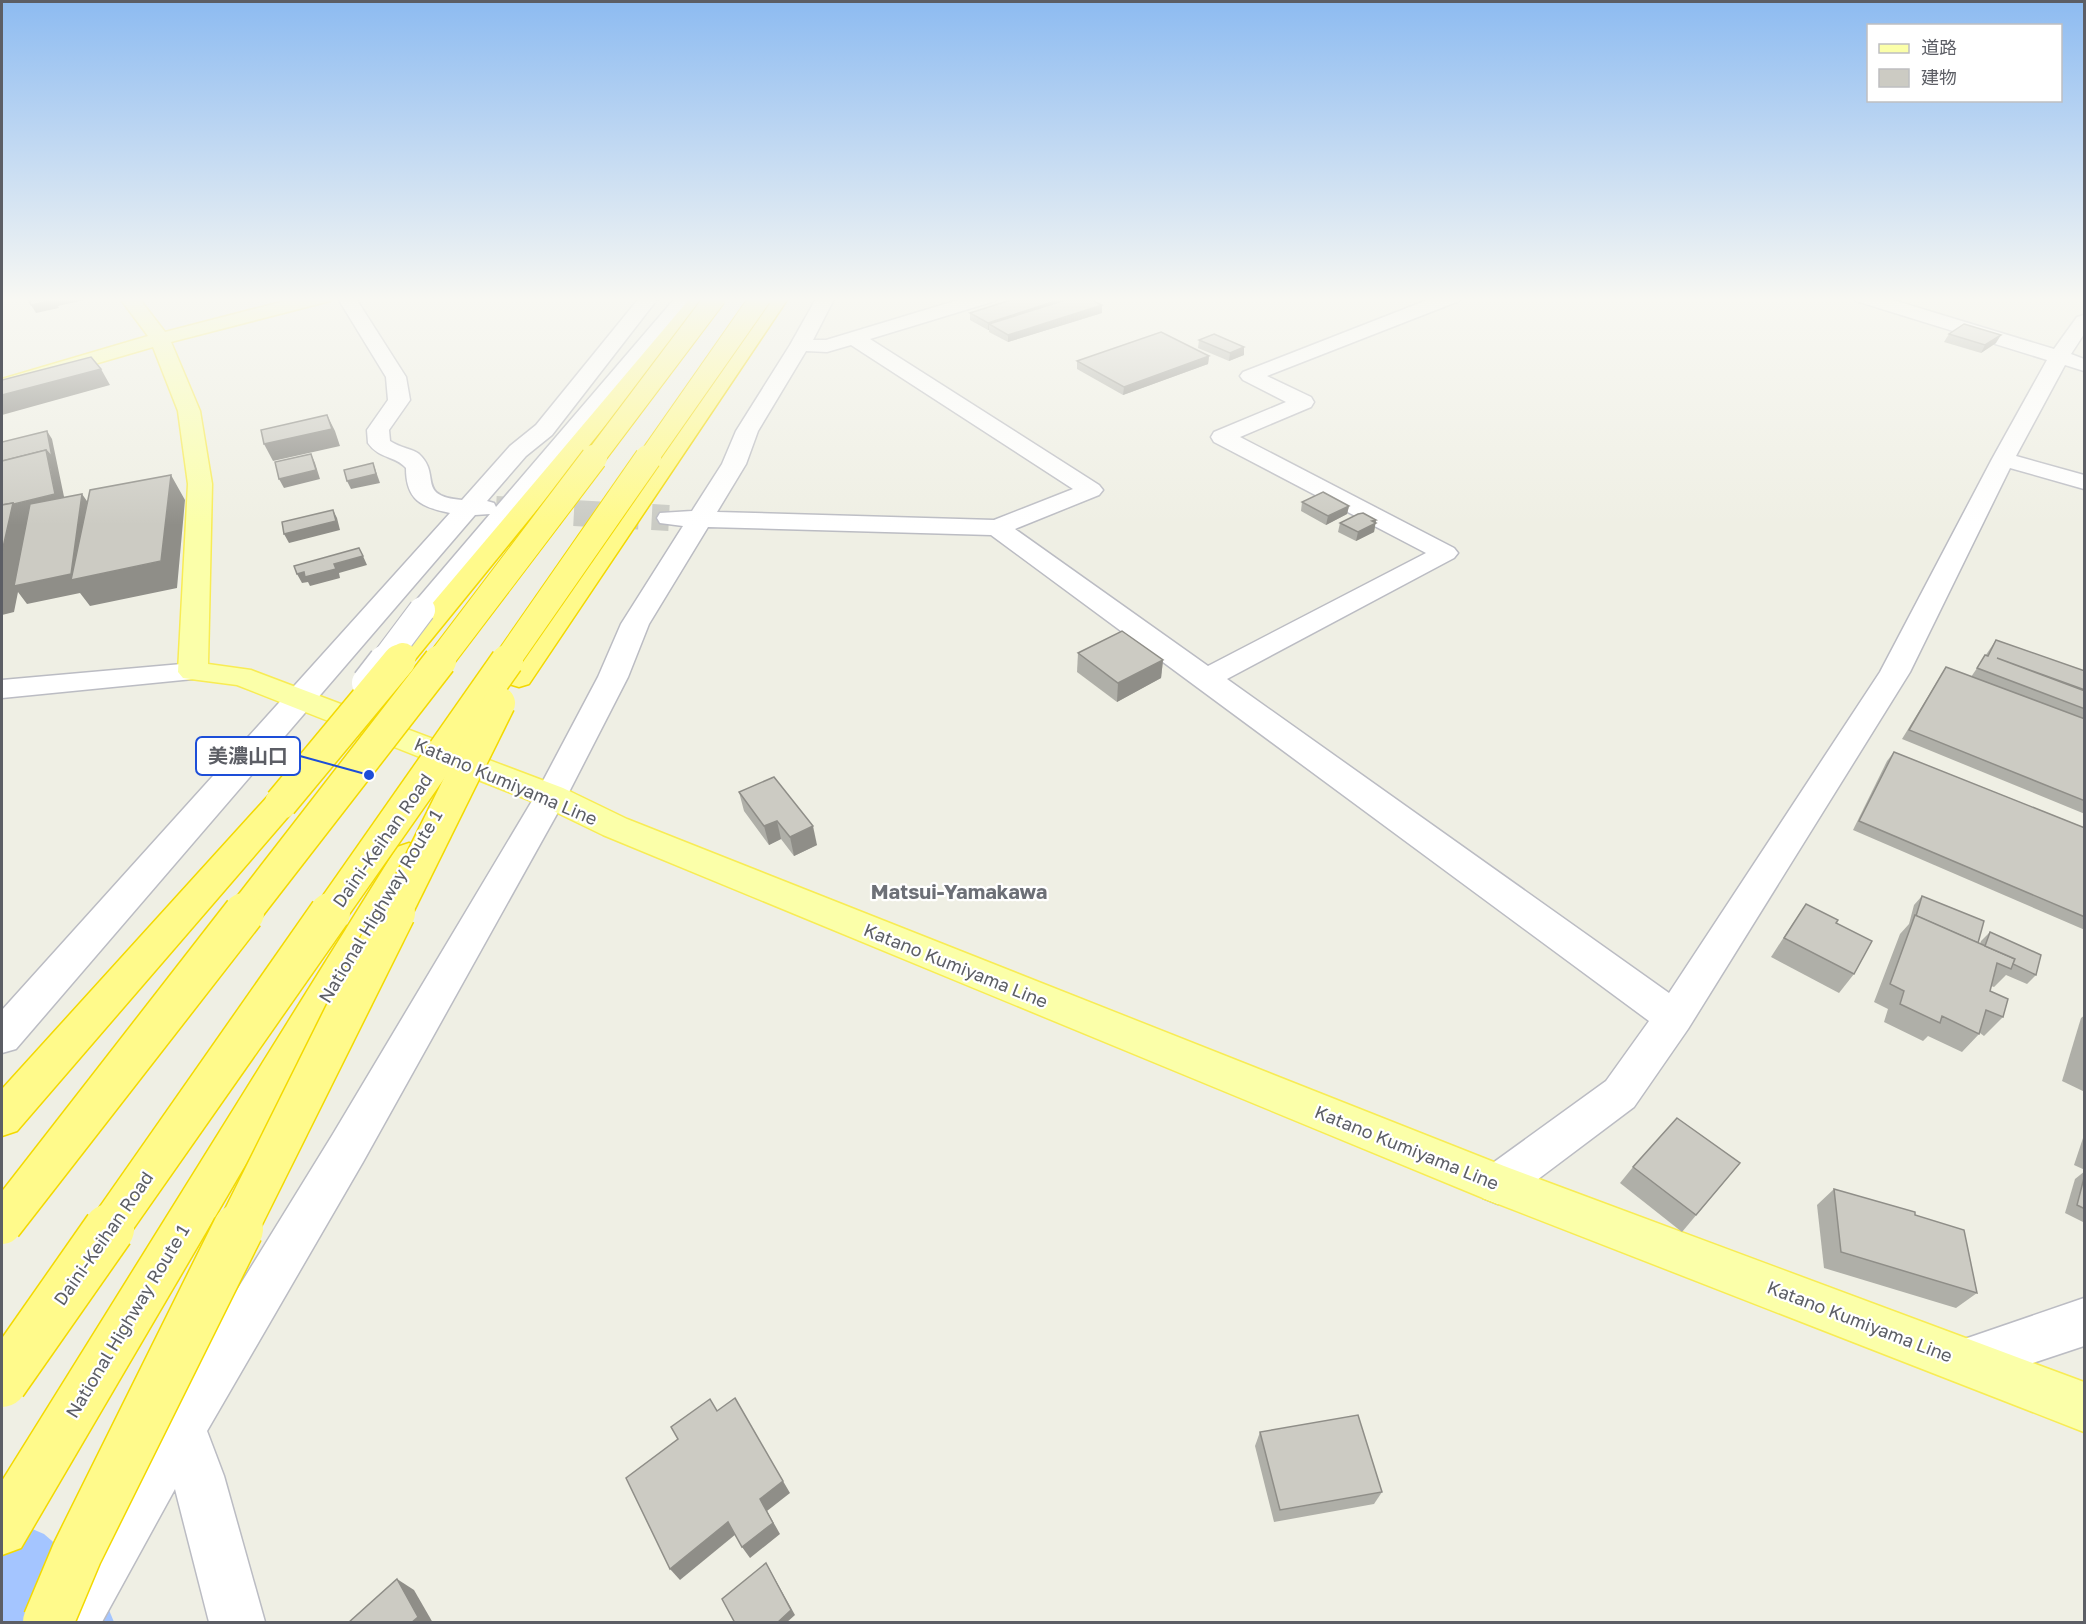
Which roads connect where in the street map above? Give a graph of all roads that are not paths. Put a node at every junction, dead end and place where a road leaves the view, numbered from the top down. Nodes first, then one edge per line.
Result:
1 (38, 373) edge
2 (173, 373) edge
3 (393, 373) edge
4 (590, 373) edge
5 (630, 373) edge
6 (634, 373) edge
7 (659, 373) edge
8 (720, 373) edge
9 (724, 373) edge
10 (783, 373) edge
11 (908, 373) edge
12 (1258, 373) edge
13 (2064, 373) edge
14 (2, 385) edge
15 (2002, 459) junction
16 (2085, 482) edge
17 (468, 507) junction
18 (496, 509) tunnel mouth
19 (669, 518) tunnel mouth
20 (700, 519) junction
21 (997, 528) junction
22 (546, 607) junction
23 (193, 672) junction
24 (1205, 679) junction
25 (2, 689) edge
26 (300, 698) junction
27 (552, 796) junction
28 (281, 803) junction
29 (1674, 1018) junction
30 (2, 1037) edge
31 (2, 1118) edge
32 (1498, 1184) junction
33 (2, 1224) edge
34 (2085, 1322) edge
35 (1967, 1361) junction
36 (2, 1382) edge
37 (2085, 1407) edge
38 (181, 1428) junction
39 (2, 1529) edge
40 (48, 1623) edge
41 (72, 1623) edge
42 (237, 1623) edge

1 - 14 main road
2 - 23 main road
3 - 17 street
4 - 17 street
5 - 28 street, bridge
6 - 28 highway, bridge
7 - 33 highway, bridge
8 - 22 highway, Daini-Keihan Road, bridge
9 - 39 highway, National Highway Route 1, bridge
10 - 20 street
11 - 21 street
12 - 24 street
13 - 15 street
15 - 16 street
15 - 29 street
17 - 18 street
17 - 26 street
19 - 20 street
20 - 21 street
20 - 27 street
21 - 24 street
22 - 36 highway, Daini-Keihan Road, bridge
22 - 40 highway, bridge
23 - 25 street
23 - 26 main road, Katano Kumiyama Line
24 - 29 street
26 - 27 main road, Katano Kumiyama Line
26 - 30 street
27 - 32 main road, Katano Kumiyama Line
27 - 38 street
28 - 31 highway
29 - 32 street
32 - 35 main road, Katano Kumiyama Line
34 - 35 street
35 - 37 main road, Katano Kumiyama Line
38 - 41 street
38 - 42 street

